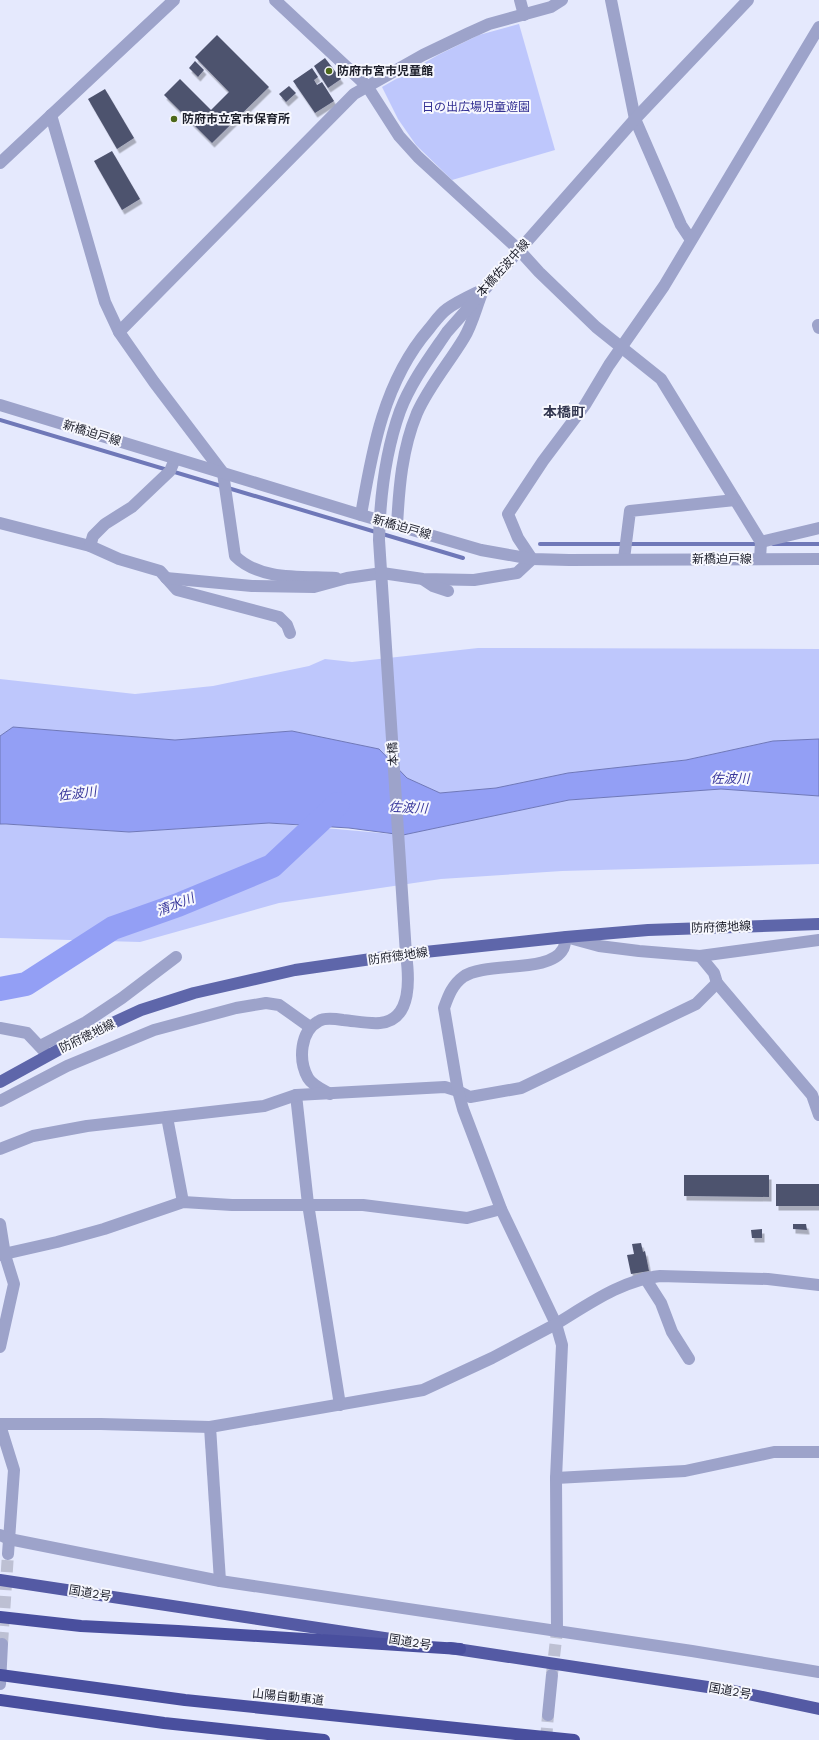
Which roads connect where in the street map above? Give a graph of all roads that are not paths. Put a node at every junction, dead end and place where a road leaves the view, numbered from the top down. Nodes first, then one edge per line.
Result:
1 (174, 0) edge
2 (275, 0) edge
3 (520, 0) edge
4 (562, 0) edge
5 (611, 0) edge
6 (748, 0) edge
7 (524, 15) junction
8 (819, 26) edge
9 (816, 41) edge
10 (367, 86) junction
11 (52, 115) junction
12 (635, 119) junction
13 (0, 163) edge
14 (691, 240) junction
15 (519, 250) junction
16 (484, 289) junction
17 (119, 332) junction
18 (622, 348) junction
19 (0, 405) edge
20 (175, 459) junction
21 (223, 473) junction
22 (734, 500) junction
23 (361, 515) junction
24 (0, 523) edge
25 (397, 526) junction
26 (819, 528) edge
27 (761, 542) junction
28 (90, 546) junction
29 (532, 558) junction
30 (624, 559) junction
31 (760, 559) junction
32 (819, 559) edge
33 (382, 573) junction
34 (166, 578) junction
35 (347, 578) junction
36 (423, 579) junction
37 (448, 591) dead end
38 (383, 593) joint
39 (290, 633) dead end
40 (819, 924) edge
41 (566, 937) junction
42 (819, 940) edge
43 (406, 954) junction
44 (700, 956) junction
45 (176, 957) dead end
46 (716, 983) junction
47 (310, 1027) junction
48 (0, 1028) edge
49 (44, 1051) junction
50 (0, 1082) edge
51 (458, 1090) junction
52 (330, 1094) junction
53 (296, 1095) junction
54 (0, 1101) edge
55 (819, 1115) edge
56 (167, 1117) junction
57 (0, 1149) edge
58 (183, 1202) junction
59 (308, 1204) junction
60 (501, 1209) junction
61 (0, 1224) edge
62 (2, 1255) edge
63 (645, 1278) junction
64 (819, 1285) edge
65 (556, 1324) junction
66 (0, 1348) edge
67 (689, 1359) dead end
68 (340, 1405) junction
69 (0, 1425) edge
70 (210, 1426) junction
71 (819, 1452) edge
72 (556, 1478) junction
73 (4, 1537) edge
74 (8, 1554) tunnel mouth
75 (0, 1580) edge
76 (220, 1581) junction
77 (0, 1617) edge
78 (556, 1631) junction
79 (2, 1644) dead end
80 (460, 1649) junction
81 (819, 1672) edge
82 (0, 1675) edge
83 (552, 1675) tunnel mouth
84 (0, 1684) edge
85 (6, 1700) edge
86 (819, 1709) edge
87 (548, 1715) tunnel mouth
88 (324, 1740) edge
89 (574, 1740) edge

1 - 11 street
2 - 10 street
3 - 7 street
4 - 7 street
5 - 12 street
6 - 12 street, 本橋佐波中線
7 - 10 street
8 - 9 street
9 - 14 street
10 - 15 street
10 - 17 street
11 - 13 street
11 - 17 street
12 - 14 street
12 - 15 street, 本橋佐波中線
14 - 18 street
15 - 16 street, 本橋佐波中線
15 - 18 street
16 - 23 street
16 - 25 street
16 - 33 street, 本橋佐波中線
17 - 21 street
18 - 22 street
18 - 29 street
19 - 20 street, 新橋迫戸線
20 - 21 street, 新橋迫戸線
20 - 28 street
21 - 23 street, 新橋迫戸線
21 - 35 street
22 - 27 street
22 - 30 street
23 - 25 street, 新橋迫戸線
24 - 28 street
25 - 29 street, 新橋迫戸線
26 - 27 street
27 - 31 street
28 - 34 street
29 - 30 street, 新橋迫戸線
29 - 36 street
30 - 31 street, 新橋迫戸線
31 - 32 street, 新橋迫戸線
33 - 35 street
33 - 36 street
33 - 38 street, 本橋佐波中線
34 - 35 street
34 - 39 street
36 - 37 street
38 - 43 street, 本橋
40 - 41 main road, 防府徳地線
41 - 43 main road, 防府徳地線
41 - 44 street
41 - 51 street
42 - 44 street
43 - 47 street
43 - 49 main road, 防府徳地線
44 - 46 street
45 - 49 street
46 - 51 street
46 - 55 street
47 - 52 street
47 - 54 street
48 - 49 street
49 - 50 main road, 防府徳地線
51 - 52 street
51 - 60 street
52 - 53 street
53 - 56 street
53 - 59 street
56 - 57 street
56 - 58 street
58 - 59 street
58 - 62 street
59 - 60 street
59 - 68 street
60 - 65 street
61 - 62 street
62 - 66 street
63 - 64 street
63 - 65 street
63 - 67 street
65 - 68 street
65 - 72 street
68 - 70 street
69 - 70 street
69 - 73 street
70 - 76 street
71 - 72 street
72 - 78 street
73 - 74 street
73 - 76 street
75 - 80 highway, 国道2号
76 - 78 street
77 - 80 highway
78 - 81 street
79 - 84 street
80 - 86 highway, 国道2号
82 - 89 highway, 山陽自動車道
83 - 87 street
85 - 88 highway

